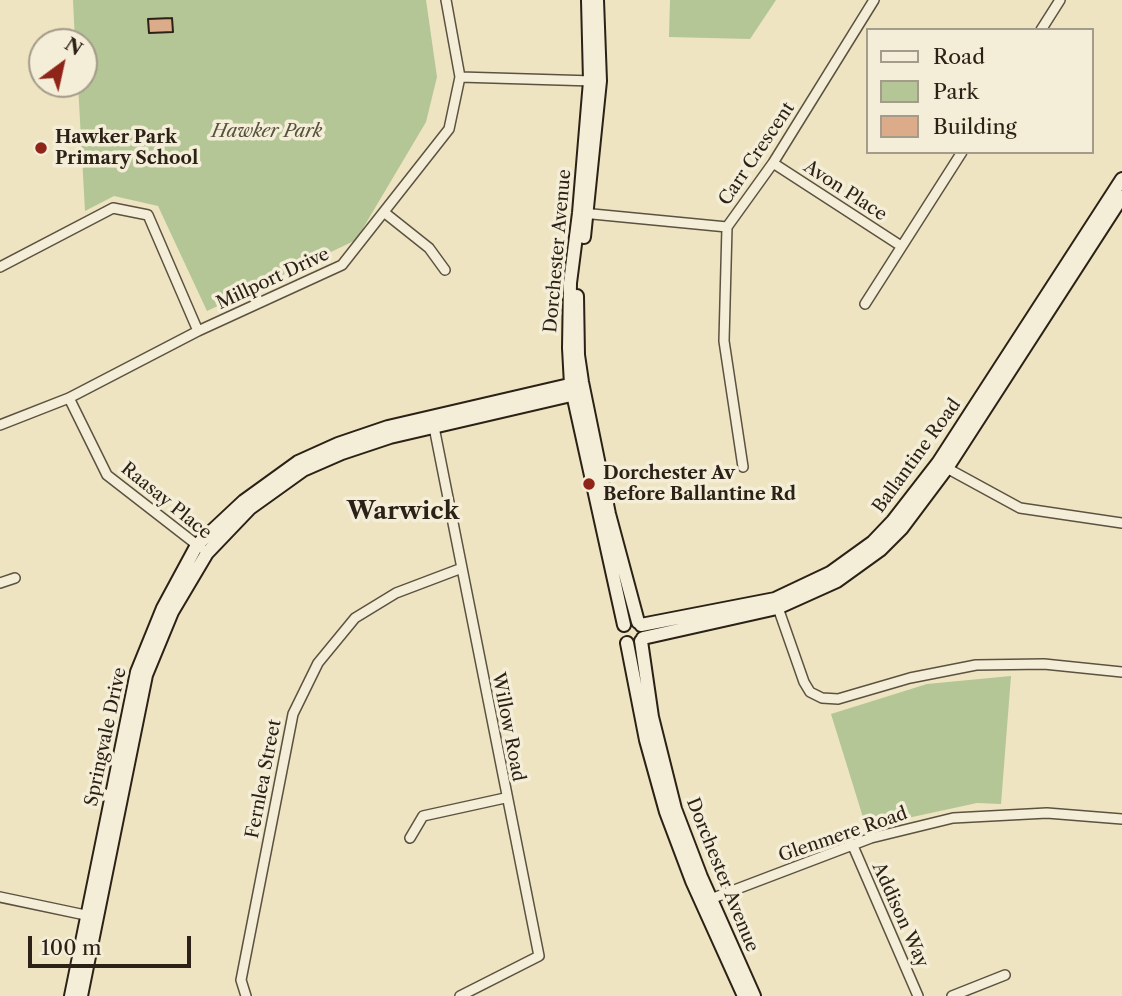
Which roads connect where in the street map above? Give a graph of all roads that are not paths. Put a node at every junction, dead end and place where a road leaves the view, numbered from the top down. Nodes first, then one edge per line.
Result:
1 (446, 0) edge
2 (588, 0) edge
3 (597, 0) edge
4 (874, 0) edge
5 (1060, 0) edge
6 (1042, 28) edge
7 (460, 77) junction
8 (595, 81) junction
9 (961, 154) edge
10 (773, 163) junction
11 (1122, 179) edge
12 (1122, 197) edge
13 (385, 213) junction
14 (584, 213) junction
15 (727, 227) junction
16 (901, 246) junction
17 (0, 267) edge
18 (445, 270) dead end
19 (865, 304) dead end
20 (198, 331) junction
21 (578, 388) junction
22 (69, 398) junction
23 (433, 422) junction
24 (0, 425) edge
25 (943, 466) junction
26 (743, 467) dead end
27 (1122, 523) edge
28 (202, 549) junction
29 (462, 568) junction
30 (15, 578) dead end
31 (0, 583) edge
32 (776, 603) junction
33 (624, 625) junction
34 (641, 632) junction
35 (627, 643) junction
36 (1122, 671) edge
37 (505, 798) junction
38 (1122, 819) edge
39 (410, 838) dead end
40 (853, 846) junction
41 (0, 897) edge
42 (707, 900) junction
43 (91, 916) junction
44 (1005, 975) dead end
45 (71, 996) edge
46 (81, 996) edge
47 (246, 996) edge
48 (460, 996) edge
49 (744, 996) edge
50 (754, 996) edge
51 (918, 996) edge
52 (953, 996) edge

1 - 7 street
2 - 8 street, Dorchester Avenue
3 - 8 street, Dorchester Avenue
4 - 10 street, Carr Crescent
5 - 6 street
7 - 8 street
7 - 13 street, Millport Drive
8 - 14 street, Dorchester Avenue
9 - 16 street
10 - 15 street, Carr Crescent
10 - 16 street, Avon Place
11 - 25 street, Ballantine Road
12 - 25 street, Ballantine Road
13 - 18 street
13 - 20 street, Millport Drive
14 - 15 street
14 - 21 street, Dorchester Avenue
15 - 26 street, Carr Crescent
16 - 19 street
17 - 20 street
20 - 22 street, Millport Drive
21 - 23 street, Springvale Drive
21 - 33 street, Dorchester Avenue
21 - 34 street, Dorchester Avenue
22 - 24 street, Millport Drive
22 - 28 street, Raasay Place
23 - 28 street, Springvale Drive
23 - 29 street, Willow Road
25 - 27 street
25 - 32 street, Ballantine Road
28 - 43 street, Springvale Drive
29 - 37 street, Willow Road
29 - 47 street, Fernlea Street
30 - 31 street
32 - 34 street, Ballantine Road
32 - 36 street
33 - 34 street
33 - 35 street, Dorchester Avenue
34 - 35 street
34 - 42 street, Dorchester Avenue
35 - 42 street, Dorchester Avenue
37 - 39 street
37 - 48 street, Willow Road
38 - 40 street, Glenmere Road
40 - 42 street, Glenmere Road
40 - 51 street, Addison Way
41 - 43 street
42 - 49 street, Dorchester Avenue
42 - 50 street, Dorchester Avenue
43 - 45 street, Springvale Drive
43 - 46 street, Springvale Drive
44 - 52 street

